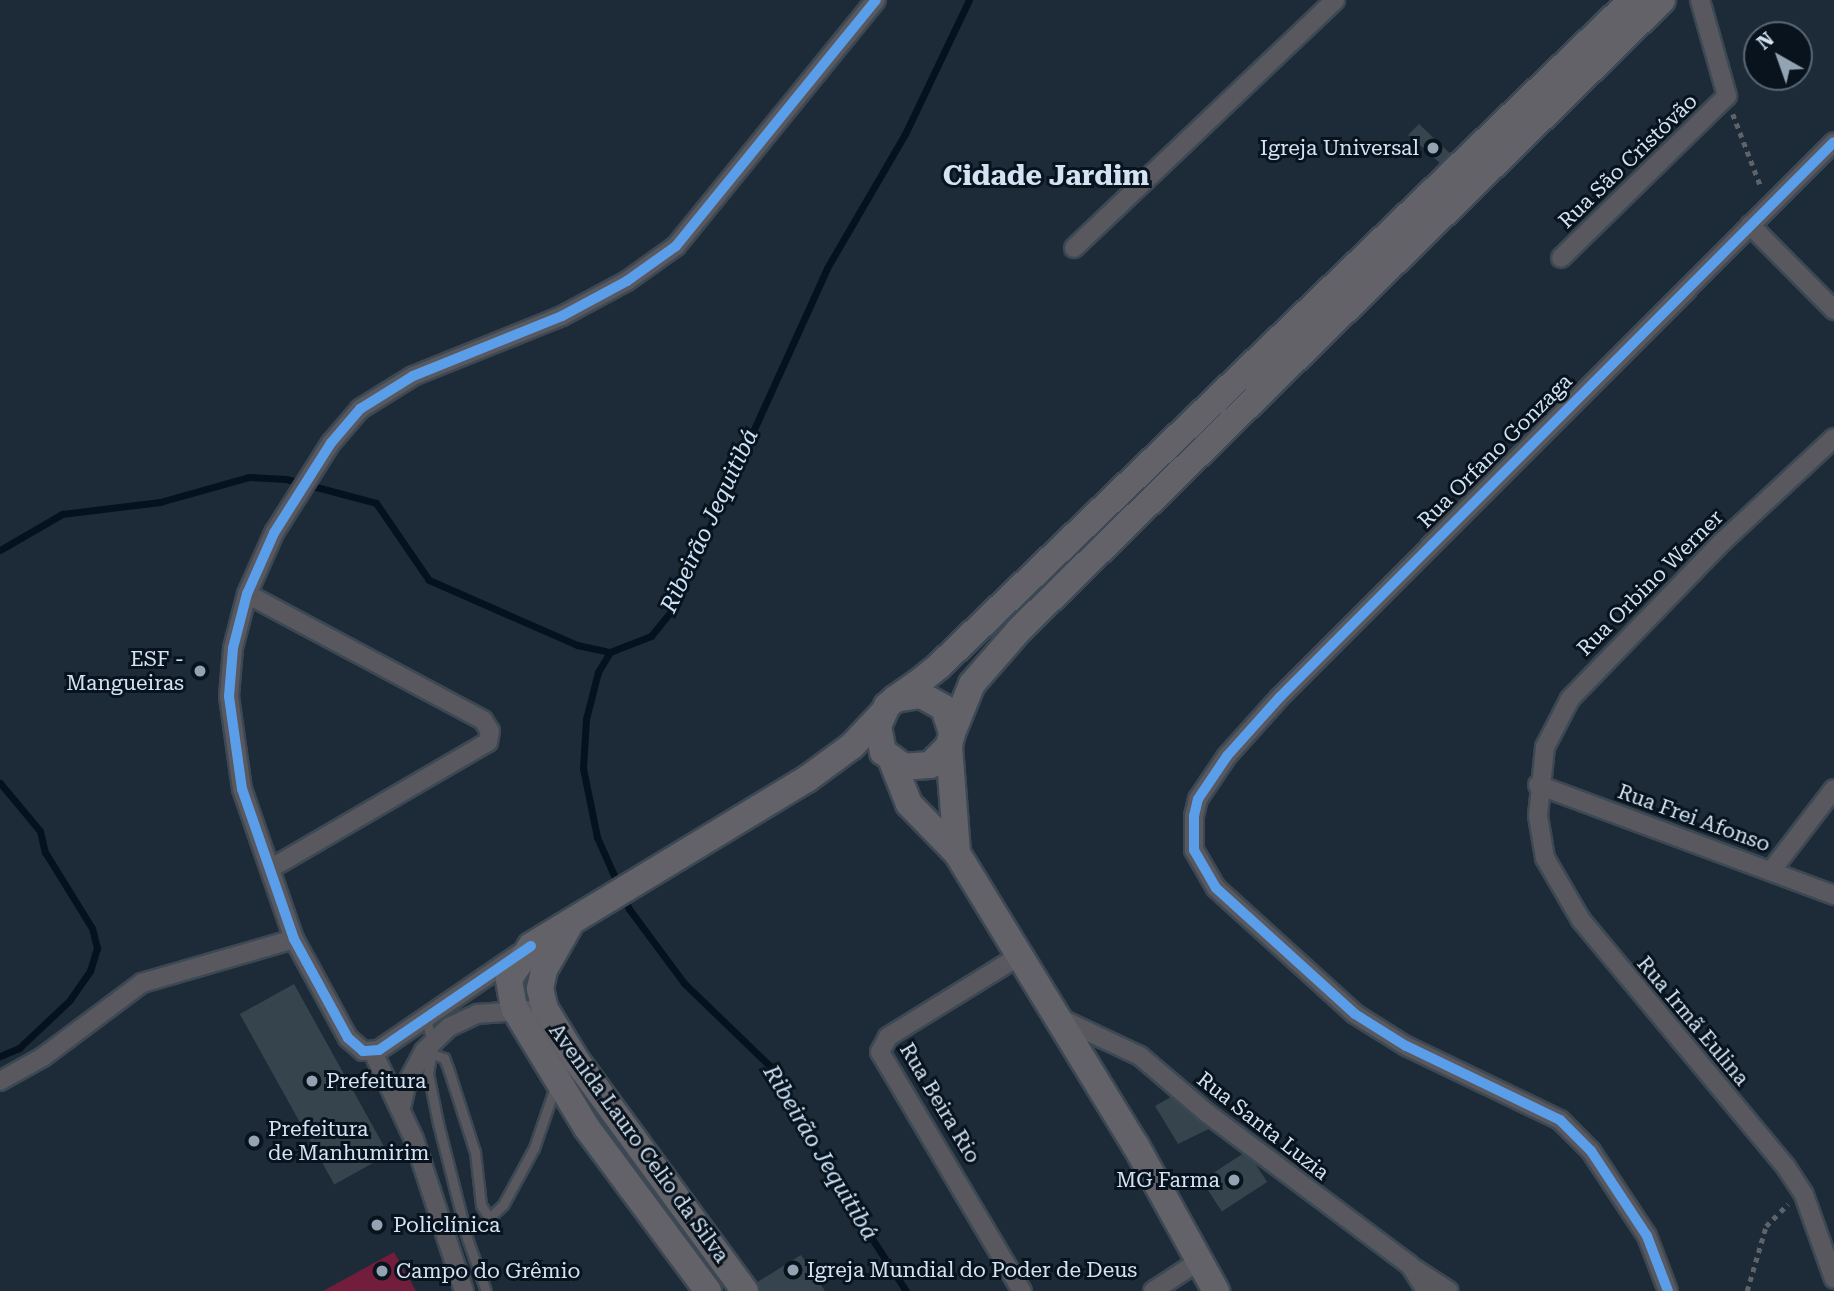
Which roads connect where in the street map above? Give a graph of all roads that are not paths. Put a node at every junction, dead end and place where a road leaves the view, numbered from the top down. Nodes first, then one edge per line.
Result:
1 (876, 0) edge
2 (1335, 0) edge
3 (1632, 0) edge
4 (1662, 0) edge
5 (1700, 0) edge
6 (1834, 142) edge
7 (1750, 225) junction
8 (1074, 248) dead end
9 (1561, 258) dead end
10 (1834, 310) edge
11 (1834, 438) edge
12 (247, 594) junction
13 (888, 707) junction
14 (950, 740) junction
15 (890, 759) junction
16 (807, 779) junction
17 (1538, 785) junction
18 (1834, 789) edge
19 (957, 853) junction
20 (270, 869) junction
21 (1772, 871) junction
22 (1834, 895) edge
23 (582, 914) junction
24 (294, 939) junction
25 (530, 946) junction
26 (1019, 956) junction
27 (514, 1008) junction
28 (545, 1009) junction
29 (1057, 1017) junction
30 (426, 1020) junction
31 (432, 1047) junction
32 (373, 1052) junction
33 (558, 1078) junction
34 (0, 1081) edge
35 (401, 1108) junction
36 (638, 1144) junction
37 (613, 1163) junction
38 (710, 1242) junction
39 (1199, 1261) junction
40 (686, 1262) junction
41 (1410, 1265) junction
42 (1834, 1279) edge
43 (464, 1291) edge
44 (486, 1291) edge
45 (708, 1291) edge
46 (745, 1291) edge
47 (1023, 1291) edge
48 (1153, 1291) edge
49 (1216, 1291) edge
50 (1426, 1291) edge
51 (1449, 1291) edge
52 (1668, 1291) edge

1 - 12 street
2 - 8 street
3 - 13 street
4 - 14 street
5 - 9 street, Rua São Cristóvão
6 - 7 street, Rua Orfano Gonzaga
7 - 10 street
7 - 52 street, Rua Orfano Gonzaga
11 - 17 street, Rua Orbino Werner
12 - 20 street
12 - 20 street
13 - 14 street
13 - 15 street
13 - 16 street
14 - 15 street
14 - 19 street
15 - 16 street
15 - 19 street
16 - 23 street
17 - 21 street, Rua Frei Afonso
17 - 42 street, Rua Irmã Eulina
18 - 21 street
19 - 26 street
20 - 24 street
21 - 22 street, Rua Frei Afonso
23 - 25 street, Avenida Lauro Celio da Silva
23 - 28 street, Avenida Lauro Celio da Silva
24 - 32 street
24 - 34 street
25 - 27 street, Avenida Lauro Celio da Silva
25 - 30 street
26 - 29 street
26 - 47 street, Rua Beira Rio
27 - 28 street
27 - 31 street
27 - 33 street, Avenida Lauro Celio da Silva
28 - 36 street, Avenida Lauro Celio da Silva
29 - 39 street
29 - 41 street, Rua Santa Luzia
30 - 31 lane
30 - 32 street
31 - 33 lane
31 - 35 street
31 - 44 lane
32 - 35 street
33 - 37 street, Avenida Lauro Celio da Silva
35 - 43 street
36 - 37 street
36 - 38 street, Avenida Lauro Celio da Silva
37 - 40 street, Avenida Lauro Celio da Silva
38 - 40 street
38 - 46 street, Avenida Lauro Celio da Silva
39 - 48 street
39 - 49 street
40 - 45 street, Avenida Lauro Celio da Silva
41 - 50 street, Rua Santa Luzia
41 - 51 street

